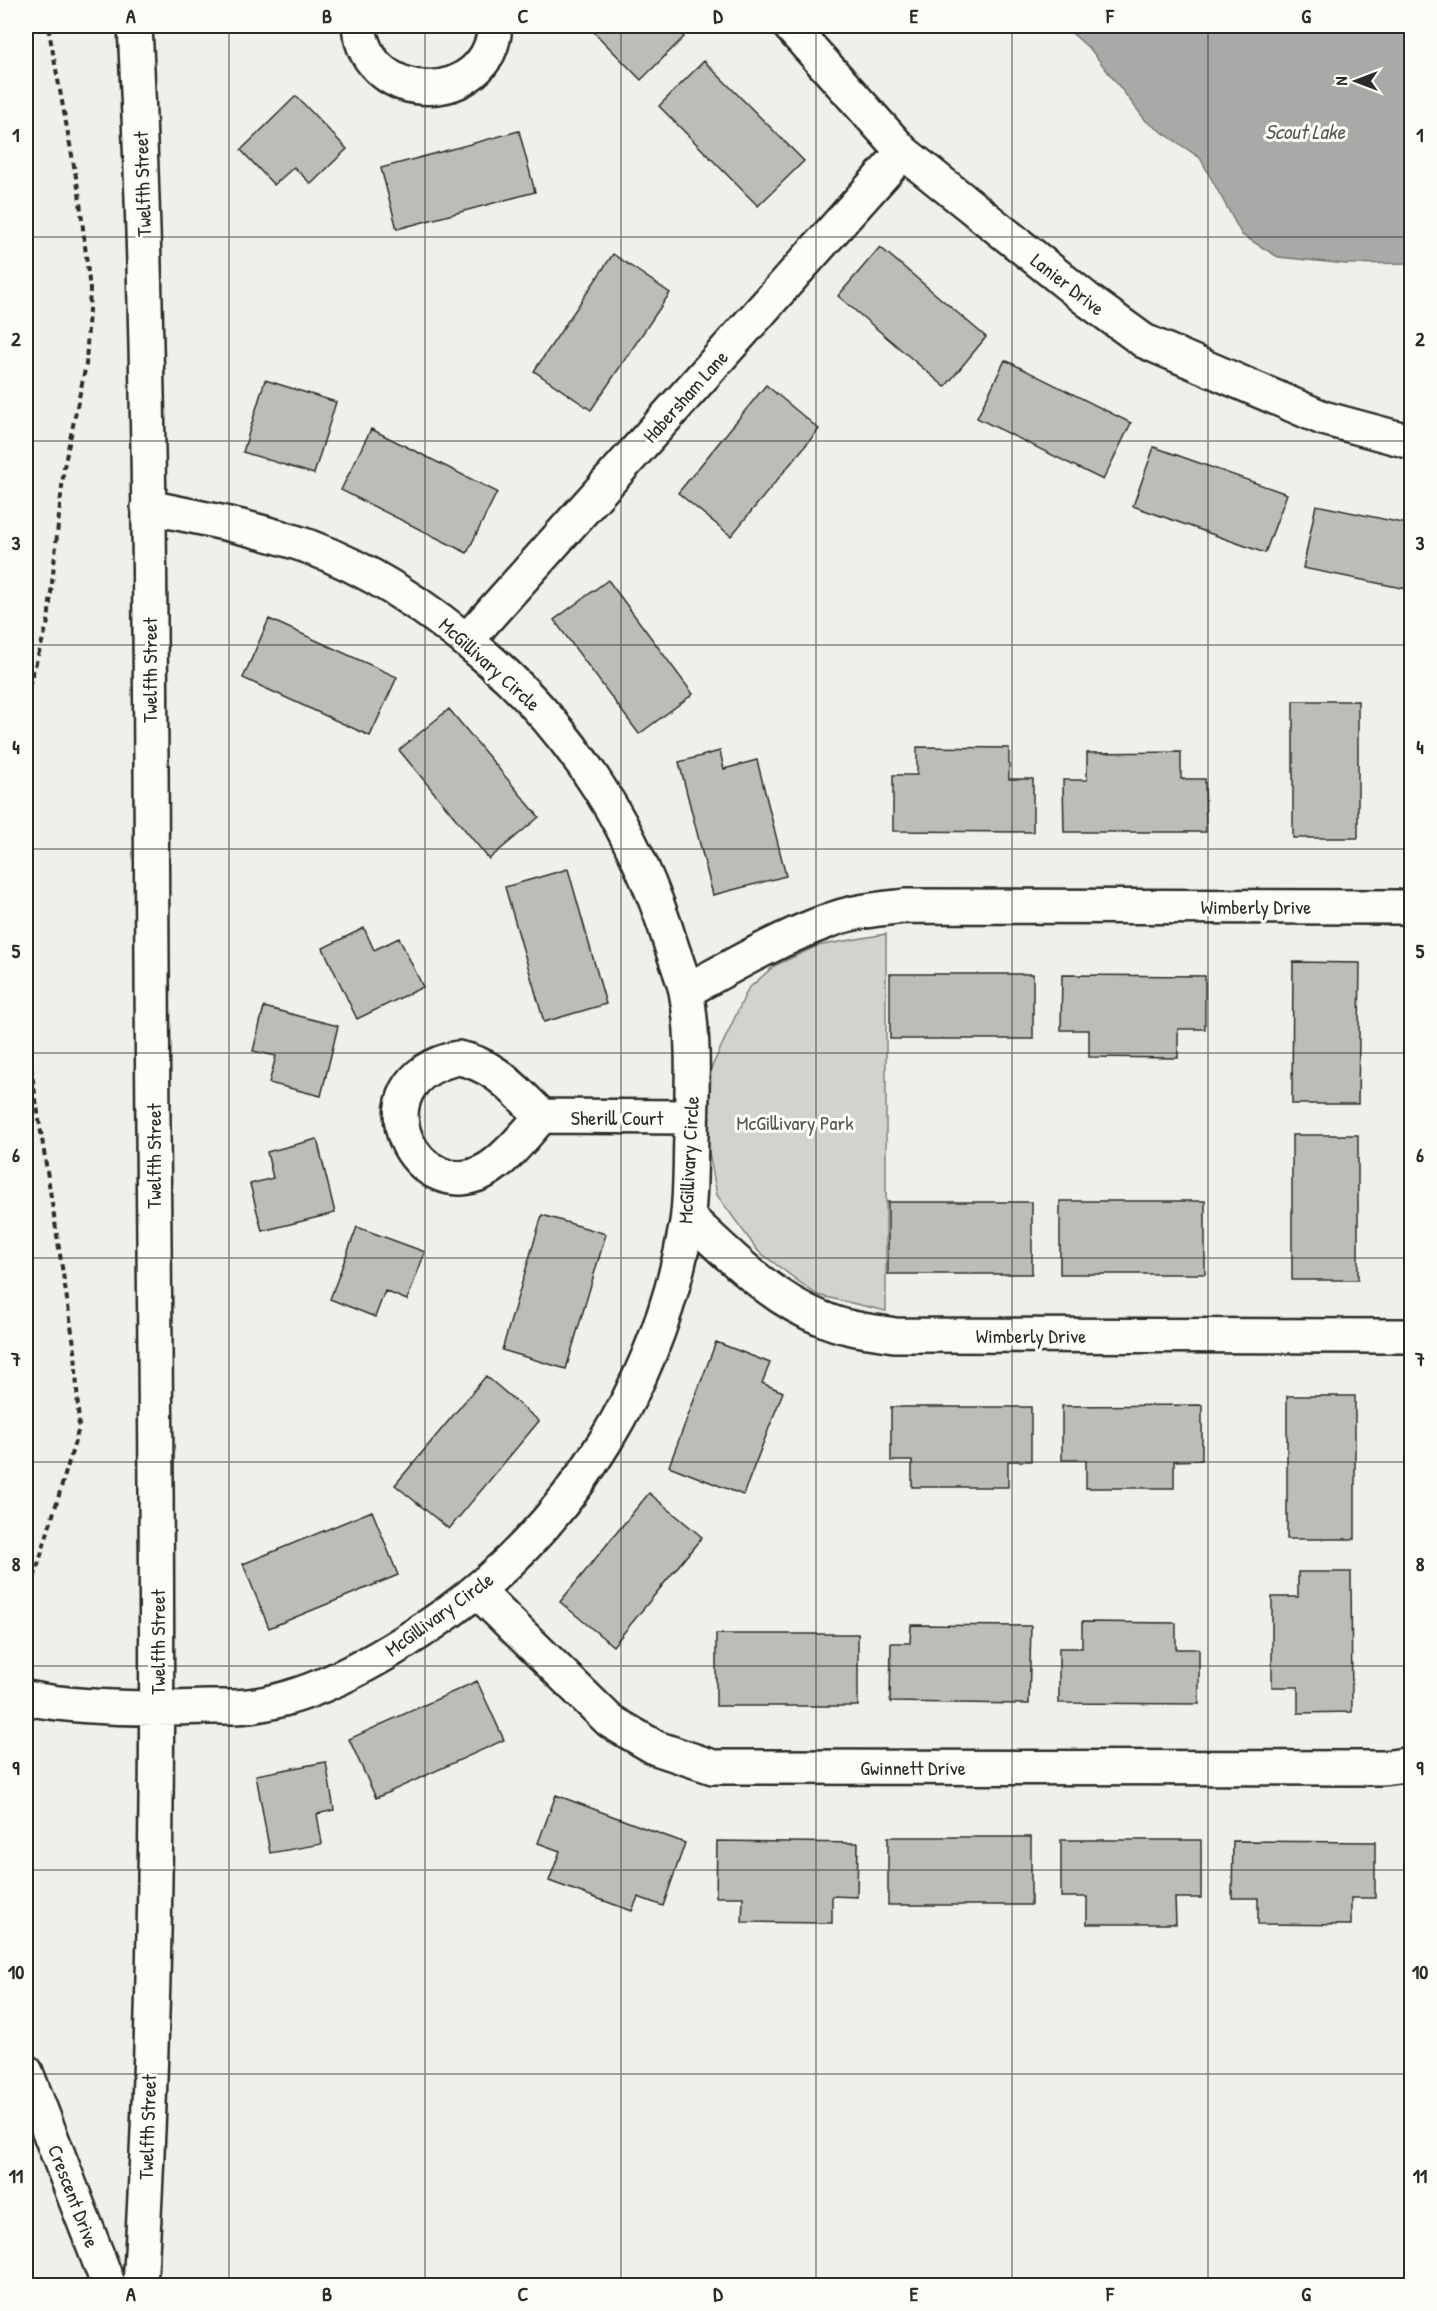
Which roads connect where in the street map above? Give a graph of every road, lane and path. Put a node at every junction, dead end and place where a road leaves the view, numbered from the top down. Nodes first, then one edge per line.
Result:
1 (48, 26) edge
2 (135, 26) edge
3 (359, 26) edge
4 (495, 26) edge
5 (790, 26) edge
6 (903, 152) junction
7 (1412, 442) edge
8 (148, 507) junction
9 (467, 640) junction
10 (26, 696) edge
11 (1412, 907) edge
12 (686, 991) junction
13 (26, 1036) edge
14 (542, 1116) dead end
15 (691, 1118) junction
16 (687, 1217) junction
17 (1412, 1336) edge
18 (26, 1587) edge
19 (477, 1591) junction
20 (26, 1698) edge
21 (157, 1709) junction
22 (1412, 1764) edge
23 (26, 2072) edge
24 (109, 2286) edge
25 (140, 2286) edge

1 - 10 path
2 - 8 street, Twelfth Street
3 - 4 street
5 - 6 street, Lanier Drive
6 - 7 street, Lanier Drive
6 - 9 street, Habersham Lane
8 - 9 street, McGillivary Circle
8 - 21 street, Twelfth Street
9 - 12 street, McGillivary Circle
11 - 12 street, Wimberly Drive
12 - 15 street, McGillivary Circle
13 - 18 path
14 - 15 street, Sherill Court
15 - 16 street, McGillivary Circle
16 - 17 street, Wimberly Drive
16 - 19 street, McGillivary Circle
19 - 21 street, McGillivary Circle
19 - 22 street, Gwinnett Drive
20 - 21 street, McGillivary Circle
21 - 25 street, Twelfth Street
23 - 24 street, Crescent Drive

